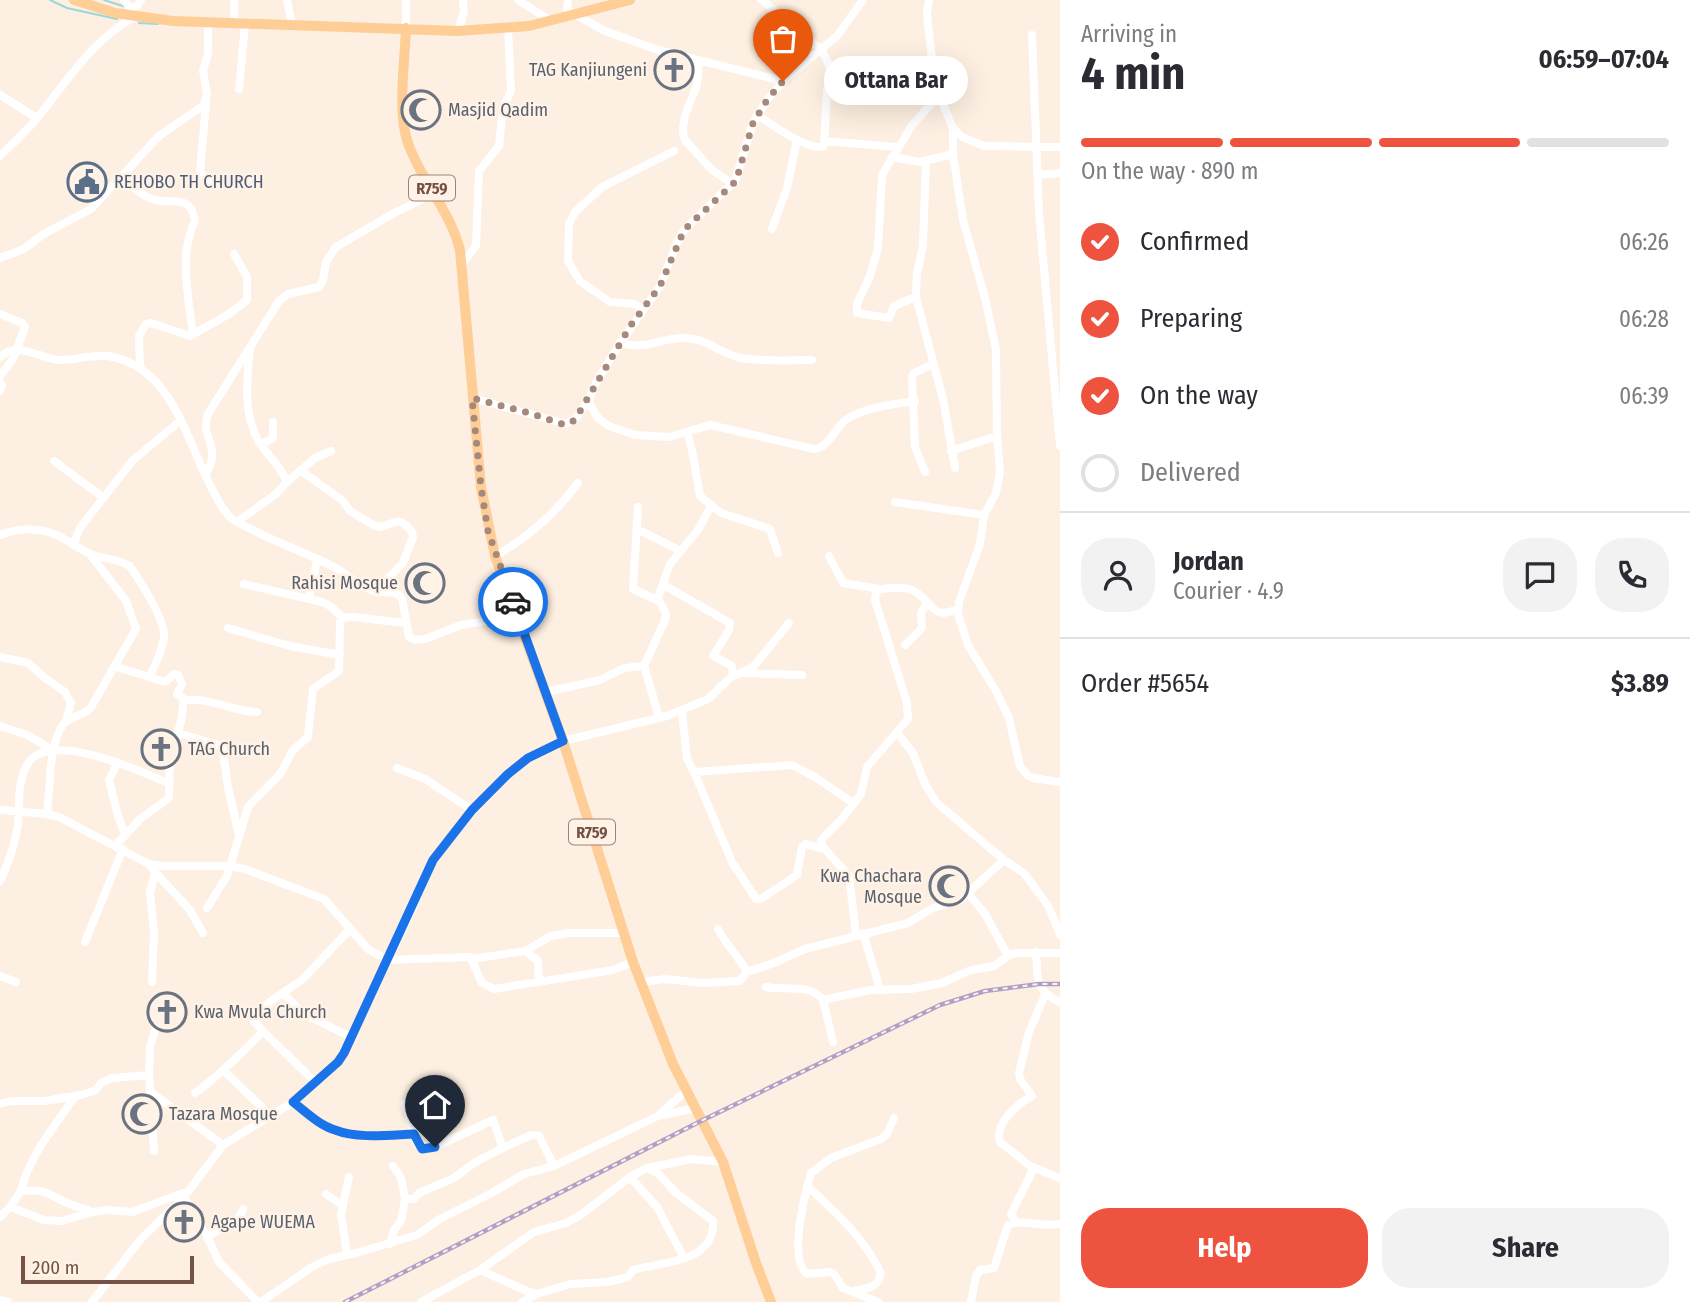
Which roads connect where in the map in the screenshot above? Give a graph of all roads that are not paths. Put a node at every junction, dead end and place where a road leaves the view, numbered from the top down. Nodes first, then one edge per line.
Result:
1 (74, 0) edge
2 (124, 0) edge
3 (141, 0) edge
4 (287, 0) edge
5 (406, 0) edge
6 (463, 0) edge
7 (518, 0) edge
8 (568, 0) edge
9 (630, 0) edge
10 (762, 0) edge
11 (863, 0) edge
12 (929, 0) edge
13 (234, 1) edge
14 (134, 12) junction
15 (574, 16) junction
16 (551, 22) junction
17 (208, 23) junction
18 (240, 24) junction
19 (292, 25) junction
20 (406, 29) junction
21 (508, 29) junction
22 (458, 31) junction
23 (1032, 35) dead end
24 (822, 50) junction
25 (699, 61) junction
26 (783, 81) junction
27 (239, 89) dead end
28 (0, 95) edge
29 (938, 96) junction
30 (206, 103) junction
31 (757, 115) junction
32 (37, 118) junction
33 (953, 128) junction
34 (797, 140) junction
35 (825, 141) junction
36 (897, 147) junction
37 (1060, 147) edge
38 (1036, 148) junction
39 (674, 151) dead end
40 (953, 154) junction
41 (0, 156) edge
42 (892, 157) junction
43 (926, 161) junction
44 (1060, 173) edge
45 (1037, 175) junction
46 (121, 177) junction
47 (247, 179) dead end
48 (733, 184) junction
49 (435, 193) junction
50 (772, 229) dead end
51 (234, 254) dead end
52 (0, 258) edge
53 (461, 265) junction
54 (916, 297) junction
55 (643, 309) junction
56 (0, 314) edge
57 (193, 335) junction
58 (621, 342) junction
59 (251, 344) junction
60 (18, 350) junction
61 (0, 357) edge
62 (812, 360) dead end
63 (933, 364) junction
64 (140, 368) junction
65 (0, 376) edge
66 (0, 382) edge
67 (0, 391) edge
68 (472, 398) junction
69 (589, 399) junction
70 (915, 401) junction
71 (180, 421) junction
72 (272, 422) dead end
73 (687, 432) junction
74 (997, 436) junction
75 (261, 445) junction
76 (1060, 446) edge
77 (331, 451) dead end
78 (951, 451) junction
79 (54, 461) dead end
80 (955, 468) dead end
81 (300, 470) junction
82 (925, 472) dead end
83 (205, 475) junction
84 (287, 482) junction
85 (578, 483) dead end
86 (104, 498) junction
87 (895, 502) dead end
88 (711, 506) junction
89 (638, 508) dead end
90 (984, 515) junction
91 (237, 522) junction
92 (639, 530) junction
93 (0, 536) edge
94 (73, 545) junction
95 (679, 550) junction
96 (778, 553) dead end
97 (89, 554) junction
98 (495, 556) junction
99 (829, 556) dead end
100 (317, 560) junction
101 (244, 584) dead end
102 (664, 585) junction
103 (880, 589) junction
104 (374, 591) junction
105 (309, 598) junction
106 (659, 601) junction
107 (926, 604) junction
108 (958, 608) junction
109 (518, 616) junction
110 (343, 618) junction
111 (405, 623) junction
112 (789, 623) dead end
113 (228, 628) dead end
114 (905, 645) dead end
115 (340, 655) junction
116 (0, 657) edge
117 (114, 666) junction
118 (645, 666) junction
119 (743, 674) junction
120 (802, 675) dead end
121 (150, 676) junction
122 (733, 676) junction
123 (546, 692) junction
124 (184, 701) junction
125 (681, 711) junction
126 (257, 712) dead end
127 (659, 717) junction
128 (66, 721) junction
129 (0, 726) edge
130 (178, 733) junction
131 (897, 733) junction
132 (563, 741) junction
133 (54, 751) junction
134 (118, 762) junction
135 (397, 768) dead end
136 (694, 772) junction
137 (1060, 782) edge
138 (170, 784) junction
139 (853, 803) junction
140 (2, 810) edge
141 (472, 810) junction
142 (19, 813) junction
143 (47, 814) junction
144 (0, 820) edge
145 (125, 834) junction
146 (239, 835) junction
147 (119, 847) junction
148 (825, 849) junction
149 (1004, 860) junction
150 (149, 864) junction
151 (229, 866) junction
152 (155, 872) junction
153 (0, 881) edge
154 (968, 893) junction
155 (206, 908) dead end
156 (350, 929) junction
157 (718, 929) dead end
158 (203, 933) dead end
159 (623, 933) junction
160 (859, 934) junction
161 (1060, 935) edge
162 (85, 942) dead end
163 (525, 951) junction
164 (1058, 951) edge
165 (1036, 952) junction
166 (1008, 956) junction
167 (472, 959) junction
168 (388, 960) junction
169 (633, 962) junction
170 (747, 972) junction
171 (0, 976) edge
172 (539, 981) junction
173 (16, 982) dead end
174 (152, 982) dead end
175 (641, 982) junction
176 (766, 987) dead end
177 (880, 989) junction
178 (282, 993) junction
179 (1045, 995) junction
180 (823, 1000) junction
181 (1060, 1002) edge
182 (155, 1030) dead end
183 (263, 1031) junction
184 (351, 1037) junction
185 (833, 1042) dead end
186 (225, 1072) junction
187 (149, 1075) junction
188 (315, 1082) junction
189 (687, 1090) junction
190 (152, 1093) junction
191 (195, 1093) dead end
192 (75, 1096) junction
193 (293, 1102) junction
194 (405, 1103) dead end
195 (0, 1104) edge
196 (696, 1108) junction
197 (270, 1115) junction
198 (658, 1116) junction
199 (894, 1118) dead end
200 (414, 1134) junction
201 (223, 1145) junction
202 (503, 1148) junction
203 (154, 1152) dead end
204 (723, 1162) junction
205 (393, 1166) dead end
206 (555, 1166) junction
207 (647, 1168) junction
208 (1034, 1168) junction
209 (349, 1177) dead end
210 (630, 1177) junction
211 (1060, 1178) edge
212 (194, 1185) junction
213 (807, 1186) junction
214 (21, 1191) junction
215 (326, 1194) dead end
216 (184, 1197) junction
217 (405, 1199) junction
218 (342, 1206) junction
219 (10, 1207) junction
220 (243, 1209) dead end
221 (92, 1212) junction
222 (0, 1217) edge
223 (1016, 1222) junction
224 (1060, 1224) edge
225 (207, 1236) junction
226 (390, 1244) junction
227 (347, 1254) junction
228 (684, 1258) junction
229 (481, 1270) junction
230 (854, 1291) junction
231 (537, 1294) junction
232 (0, 1300) edge
233 (8, 1302) edge
234 (92, 1302) edge
235 (259, 1302) edge
236 (421, 1302) edge
237 (522, 1302) edge
238 (771, 1302) edge
239 (878, 1302) edge
240 (971, 1302) edge

1 - 14 main road
2 - 14 street
3 - 14 street
4 - 19 street
5 - 20 street
6 - 22 street
7 - 16 street
8 - 15 street
9 - 15 main road
10 - 24 street
11 - 24 street
12 - 29 street
13 - 18 street
14 - 17 main road
14 - 32 street
15 - 16 main road
15 - 25 street
16 - 21 main road
17 - 18 main road
17 - 30 street
18 - 19 main road
18 - 27 street
19 - 20 main road
20 - 22 main road
20 - 49 main road, R759
21 - 22 main road
21 - 53 street
23 - 38 street
24 - 26 street
24 - 35 street
25 - 26 street
25 - 48 street
26 - 31 street
28 - 32 street
29 - 33 street
29 - 36 street
30 - 46 street
30 - 47 street
31 - 34 street
31 - 48 street
32 - 41 street
33 - 38 street
33 - 40 street
34 - 35 street
34 - 50 street
35 - 36 street
36 - 42 street
37 - 38 street
38 - 45 street
39 - 55 street
40 - 43 street
40 - 74 street
42 - 43 street
42 - 54 street
43 - 54 street
44 - 45 street
45 - 76 street
46 - 52 street
46 - 57 street
48 - 55 street
49 - 53 main road, R759
49 - 59 street
51 - 57 street
53 - 68 main road, R759
54 - 63 street
55 - 58 street
56 - 60 street
57 - 64 street
58 - 62 street
58 - 69 street
59 - 75 street
59 - 83 street
60 - 61 street
60 - 64 street
60 - 65 street
63 - 70 street
63 - 78 street
64 - 71 street
66 - 67 street
68 - 69 street
68 - 98 main road, R759
69 - 73 street
70 - 73 street
70 - 82 street
71 - 83 street
71 - 86 street
72 - 75 street
73 - 88 street
74 - 78 street
74 - 90 street
75 - 84 street
77 - 81 street
78 - 80 street
79 - 86 street
81 - 84 street
81 - 104 street
83 - 91 street
84 - 91 street
85 - 98 street
86 - 94 street
87 - 90 street
88 - 95 street
88 - 96 street
89 - 92 street
90 - 108 street
91 - 100 street
92 - 95 street
92 - 106 street
93 - 94 street
94 - 97 street
95 - 102 street
97 - 117 street
97 - 121 street
98 - 109 main road, R759
99 - 103 street
100 - 104 street
100 - 105 street
101 - 105 street
102 - 106 street
102 - 122 street
103 - 107 street
103 - 131 street
104 - 111 street
105 - 110 street
106 - 118 street
107 - 108 street
107 - 114 street
108 - 137 street
109 - 111 street
109 - 123 main road, R759
110 - 111 street
110 - 115 street
112 - 119 street
113 - 115 street
115 - 146 street
116 - 128 street
117 - 121 street
117 - 128 street
118 - 123 street
118 - 127 street
119 - 120 street
119 - 122 street
121 - 124 street
122 - 125 street
123 - 132 main road, R759
124 - 126 street
124 - 130 street
125 - 127 street
125 - 136 street
127 - 132 street
128 - 133 street
129 - 133 street
130 - 138 street
130 - 146 street
131 - 139 street
131 - 149 street
132 - 141 street
132 - 159 main road, R759
133 - 134 street
133 - 142 street
133 - 143 street
134 - 138 street
134 - 145 street
135 - 141 street
136 - 139 street
136 - 148 street
138 - 145 street
139 - 148 street
140 - 142 street
140 - 144 street
141 - 168 street
142 - 143 street
142 - 153 street
143 - 147 street
145 - 147 street
146 - 151 street
147 - 150 street
147 - 162 street
148 - 160 street
149 - 154 street
149 - 161 street
150 - 151 street
150 - 152 street
151 - 155 street
151 - 156 street
152 - 158 street
152 - 174 street
154 - 160 street
154 - 166 street
156 - 168 street
156 - 178 street
157 - 170 street
159 - 163 street
159 - 169 main road, R759
160 - 170 street
160 - 177 street
163 - 167 street
163 - 172 street
164 - 165 street
165 - 166 street
165 - 179 street
166 - 177 street
167 - 168 street
167 - 172 street
168 - 184 street
169 - 172 street
169 - 175 main road, R759
170 - 175 street
171 - 173 street
175 - 189 main road, R759
176 - 180 street
177 - 180 street
178 - 183 street
178 - 184 street
179 - 181 street
179 - 208 street
180 - 185 street
182 - 187 street
183 - 186 street
183 - 188 street
184 - 188 street
186 - 191 street
186 - 197 street
187 - 190 street
187 - 192 street
188 - 193 street
189 - 196 main road, R759
189 - 198 street
190 - 201 street
190 - 203 street
192 - 195 street
192 - 214 street
193 - 197 street
193 - 200 street
194 - 200 street
196 - 198 street
196 - 204 main road, R759
197 - 201 street
198 - 206 street
199 - 213 street
200 - 202 street
201 - 212 street
202 - 206 street
202 - 217 street
204 - 207 street
204 - 238 main road, R759
205 - 217 street
206 - 226 street
207 - 210 street
207 - 228 street
208 - 211 street
208 - 223 street
209 - 218 street
210 - 228 street
210 - 229 street
212 - 216 street
212 - 221 street
213 - 230 street
213 - 230 street
214 - 219 street
214 - 221 street
215 - 218 street
216 - 225 street
216 - 234 street
217 - 226 street
218 - 227 street
219 - 221 street
219 - 222 street
220 - 225 street
223 - 224 street
223 - 240 street
225 - 235 street
226 - 227 street
227 - 235 street
228 - 231 street
229 - 231 street
229 - 236 street
230 - 239 street
231 - 237 street
232 - 233 street

